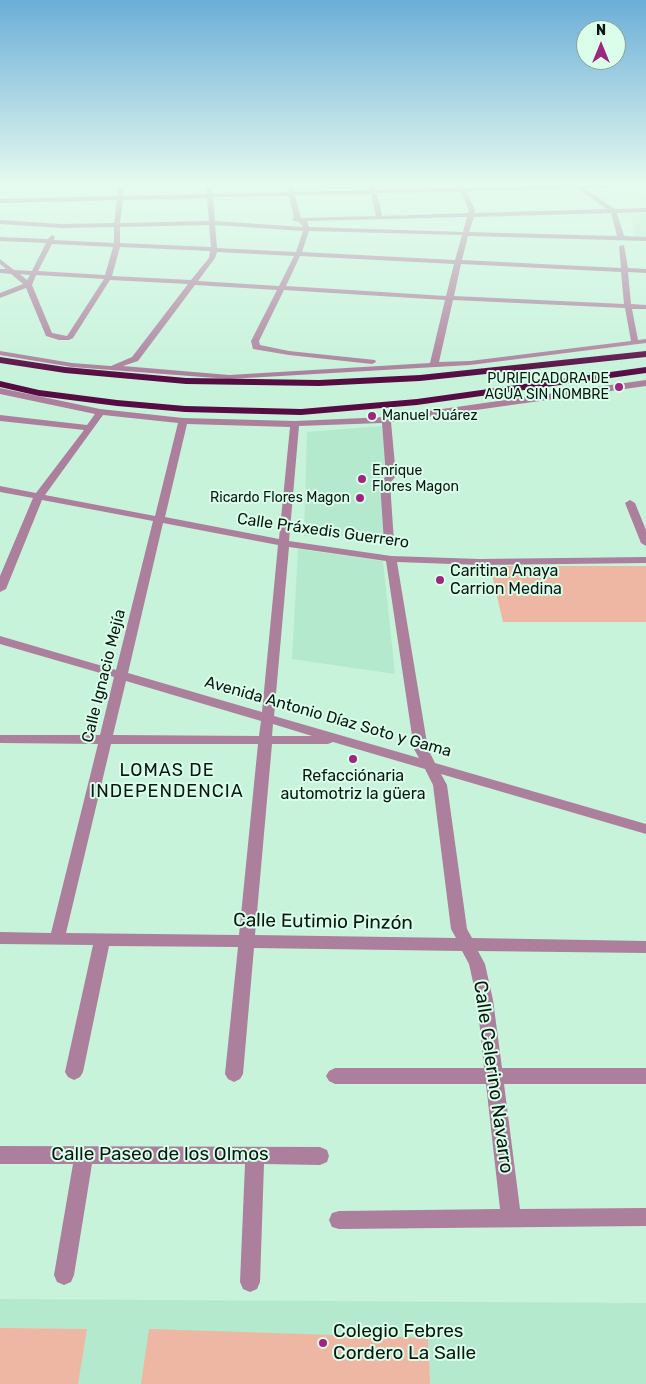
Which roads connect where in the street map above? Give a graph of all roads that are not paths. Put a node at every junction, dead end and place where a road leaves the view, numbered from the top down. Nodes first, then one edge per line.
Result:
1 (45, 248) edge
2 (116, 248) edge
3 (167, 248) edge
4 (300, 248) edge
5 (462, 248) edge
6 (622, 248) edge
7 (214, 250) junction
8 (298, 254) junction
9 (0, 261) edge
10 (458, 262) junction
11 (624, 270) junction
12 (0, 271) edge
13 (646, 271) edge
14 (14, 273) junction
15 (33, 274) junction
16 (108, 278) junction
17 (193, 283) junction
18 (28, 284) junction
19 (281, 288) junction
20 (0, 296) edge
21 (450, 298) junction
22 (628, 306) junction
23 (646, 307) edge
24 (646, 341) edge
25 (635, 342) junction
26 (646, 350) edge
27 (0, 353) edge
28 (646, 354) edge
29 (135, 359) junction
30 (600, 359) junction
31 (0, 360) edge
32 (434, 365) junction
33 (409, 366) junction
34 (108, 368) junction
35 (646, 370) edge
36 (157, 372) junction
37 (646, 382) edge
38 (0, 384) edge
39 (514, 389) junction
40 (0, 390) edge
41 (24, 390) junction
42 (39, 393) junction
43 (77, 407) junction
44 (100, 412) junction
45 (0, 418) edge
46 (386, 420) junction
47 (183, 421) junction
48 (295, 424) junction
49 (90, 428) junction
50 (0, 489) edge
51 (40, 496) junction
52 (630, 503) dead end
53 (159, 519) junction
54 (389, 542) dead end
55 (646, 542) edge
56 (284, 543) junction
57 (391, 559) junction
58 (646, 560) edge
59 (0, 589) edge
60 (0, 640) edge
61 (121, 675) junction
62 (267, 718) junction
63 (0, 739) edge
64 (105, 739) junction
65 (265, 740) junction
66 (345, 740) junction
67 (430, 766) junction
68 (646, 829) edge
69 (0, 938) edge
70 (57, 939) junction
71 (102, 939) junction
72 (247, 941) junction
73 (466, 944) junction
74 (646, 947) edge
75 (74, 1072) dead end
76 (234, 1074) dead end
77 (336, 1076) dead end
78 (494, 1076) junction
79 (646, 1076) edge
80 (0, 1155) edge
81 (84, 1155) junction
82 (255, 1156) junction
83 (320, 1156) dead end
84 (646, 1217) edge
85 (511, 1218) junction
86 (339, 1220) dead end
87 (64, 1275) dead end
88 (250, 1282) dead end

1 - 15 street
2 - 16 street
3 - 7 street
4 - 8 street
5 - 10 street
6 - 11 street
7 - 8 street
7 - 17 street
8 - 10 street
8 - 19 street
9 - 14 street
10 - 11 street
10 - 21 street
11 - 13 street
11 - 22 street
12 - 14 street
14 - 15 street
14 - 18 street
15 - 16 street
15 - 18 street
16 - 17 street
16 - 18 street
17 - 19 street
17 - 29 street
18 - 20 street
19 - 21 street
19 - 33 street
21 - 22 street
21 - 32 street
22 - 23 street
22 - 25 street
24 - 25 street
25 - 32 street
26 - 30 highway
27 - 34 street
28 - 30 highway
29 - 34 street
29 - 36 street
30 - 31 highway
32 - 33 street
33 - 36 street
34 - 36 street
35 - 39 highway
37 - 39 highway
37 - 46 street
38 - 41 highway
39 - 42 highway
40 - 41 highway
40 - 43 street
41 - 42 highway
42 - 43 highway
43 - 44 street
44 - 47 street
44 - 49 street
45 - 49 street
46 - 48 street
46 - 54 street
47 - 48 street
47 - 53 street, Calle Ignacio Mejía
48 - 56 street
49 - 51 street
50 - 51 street, Calle Práxedis Guerrero
51 - 53 street, Calle Práxedis Guerrero
51 - 59 street
52 - 55 street
53 - 56 street, Calle Práxedis Guerrero
53 - 61 street, Calle Ignacio Mejía
56 - 57 street, Calle Práxedis Guerrero
56 - 62 street
57 - 58 street, Calle Práxedis Guerrero
57 - 67 street, Calle Celerino Navarro
60 - 61 street, Avenida Antonio Díaz Soto y Gama
61 - 62 street, Avenida Antonio Díaz Soto y Gama
61 - 64 street, Calle Ignacio Mejía
62 - 65 street
62 - 66 street, Avenida Antonio Díaz Soto y Gama
63 - 64 street
64 - 65 street
64 - 70 street, Calle Ignacio Mejía
65 - 66 street
65 - 72 street
66 - 67 street, Avenida Antonio Díaz Soto y Gama
67 - 68 street, Avenida Antonio Díaz Soto y Gama
67 - 73 street, Calle Celerino Navarro
69 - 70 street, Calle Eutimio Pinzón
70 - 71 street, Calle Eutimio Pinzón
71 - 72 street, Calle Eutimio Pinzón
71 - 75 street
72 - 73 street, Calle Eutimio Pinzón
72 - 76 street
73 - 74 street, Calle Eutimio Pinzón
73 - 78 street, Calle Celerino Navarro
77 - 78 street
78 - 79 street
78 - 85 street, Calle Celerino Navarro
80 - 81 street, Calle Paseo de los Olmos
81 - 82 street, Calle Paseo de los Olmos
81 - 87 street
82 - 83 street, Calle Paseo de los Olmos
82 - 88 street
84 - 85 street
85 - 86 street

